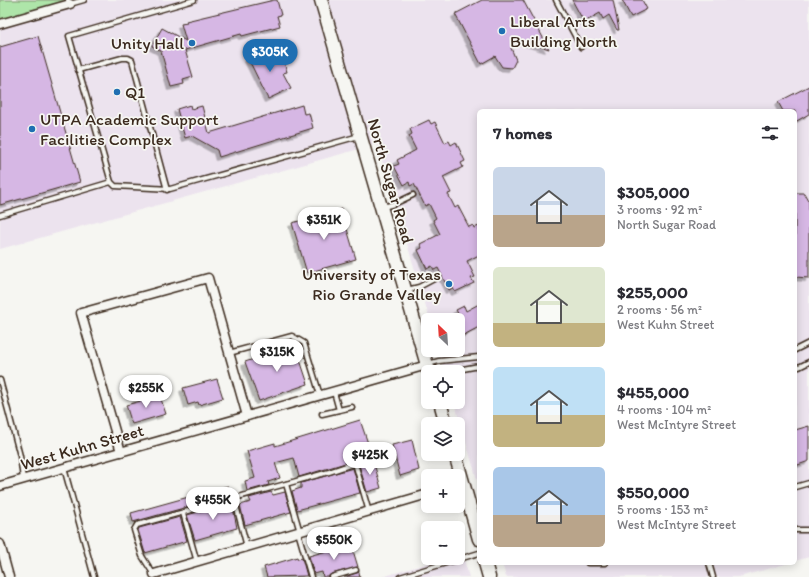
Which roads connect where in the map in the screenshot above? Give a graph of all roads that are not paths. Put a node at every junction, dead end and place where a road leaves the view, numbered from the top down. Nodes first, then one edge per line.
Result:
1 (84, 0) edge
2 (194, 0) edge
3 (321, 0) edge
4 (556, 0) edge
5 (69, 2) edge
6 (0, 24) edge
7 (581, 47) dead end
8 (78, 70) junction
9 (360, 136) junction
10 (110, 182) junction
11 (168, 190) junction
12 (412, 195) dead end
13 (381, 208) junction
14 (0, 215) edge
15 (436, 278) dead end
16 (405, 290) junction
17 (809, 343) edge
18 (797, 349) edge
19 (229, 353) junction
20 (477, 357) edge
21 (809, 362) edge
22 (427, 365) edge
23 (433, 365) edge
24 (477, 366) edge
25 (797, 366) edge
26 (465, 369) edge
27 (421, 370) edge
28 (0, 380) edge
29 (334, 391) junction
30 (320, 395) junction
31 (352, 407) dead end
32 (339, 410) junction
33 (322, 414) dead end
34 (247, 416) junction
35 (121, 452) junction
36 (370, 458) dead end
37 (355, 463) junction
38 (64, 468) junction
39 (23, 480) junction
40 (809, 483) edge
41 (286, 484) junction
42 (0, 486) edge
43 (797, 486) edge
44 (421, 496) edge
45 (465, 497) edge
46 (234, 498) junction
47 (183, 512) junction
48 (369, 512) junction
49 (797, 530) edge
50 (809, 530) edge
51 (299, 532) junction
52 (477, 533) edge
53 (0, 544) edge
54 (248, 547) junction
55 (477, 555) edge
56 (197, 562) junction
57 (485, 565) edge
58 (710, 565) edge
59 (356, 570) dead end
60 (154, 576) edge
61 (9, 577) edge
62 (94, 577) edge
63 (311, 577) edge
64 (332, 577) edge
65 (400, 577) edge
66 (488, 577) edge
67 (713, 577) edge

1 - 5 lane
2 - 8 lane
3 - 9 street, North Sugar Road
4 - 7 lane
5 - 6 street
8 - 10 lane
8 - 11 lane
9 - 11 lane
9 - 13 street, North Sugar Road
10 - 11 lane
10 - 14 lane
12 - 13 lane
13 - 16 street, North Sugar Road
15 - 16 lane
16 - 22 street, North Sugar Road
17 - 18 lane
19 - 30 lane
19 - 34 street
19 - 35 street
20 - 23 lane
21 - 25 lane
24 - 26 lane
27 - 29 street, West Kuhn Street
28 - 39 lane
29 - 30 street, West Kuhn Street
29 - 32 lane
30 - 34 street, West Kuhn Street
31 - 32 lane
32 - 33 lane
34 - 35 street, West Kuhn Street
35 - 38 street, West Kuhn Street
36 - 37 lane
37 - 41 lane
37 - 48 lane
38 - 39 street, West Kuhn Street
38 - 62 lane
39 - 42 street, West Kuhn Street
40 - 43 lane
41 - 46 lane
41 - 51 lane
44 - 48 street
45 - 52 street
46 - 47 lane
46 - 54 lane
47 - 56 lane
47 - 60 lane
48 - 51 street
49 - 50 lane
51 - 54 street
51 - 63 lane
53 - 61 street
54 - 56 street
55 - 65 lane
56 - 60 street
57 - 66 street
58 - 67 lane
59 - 64 lane

